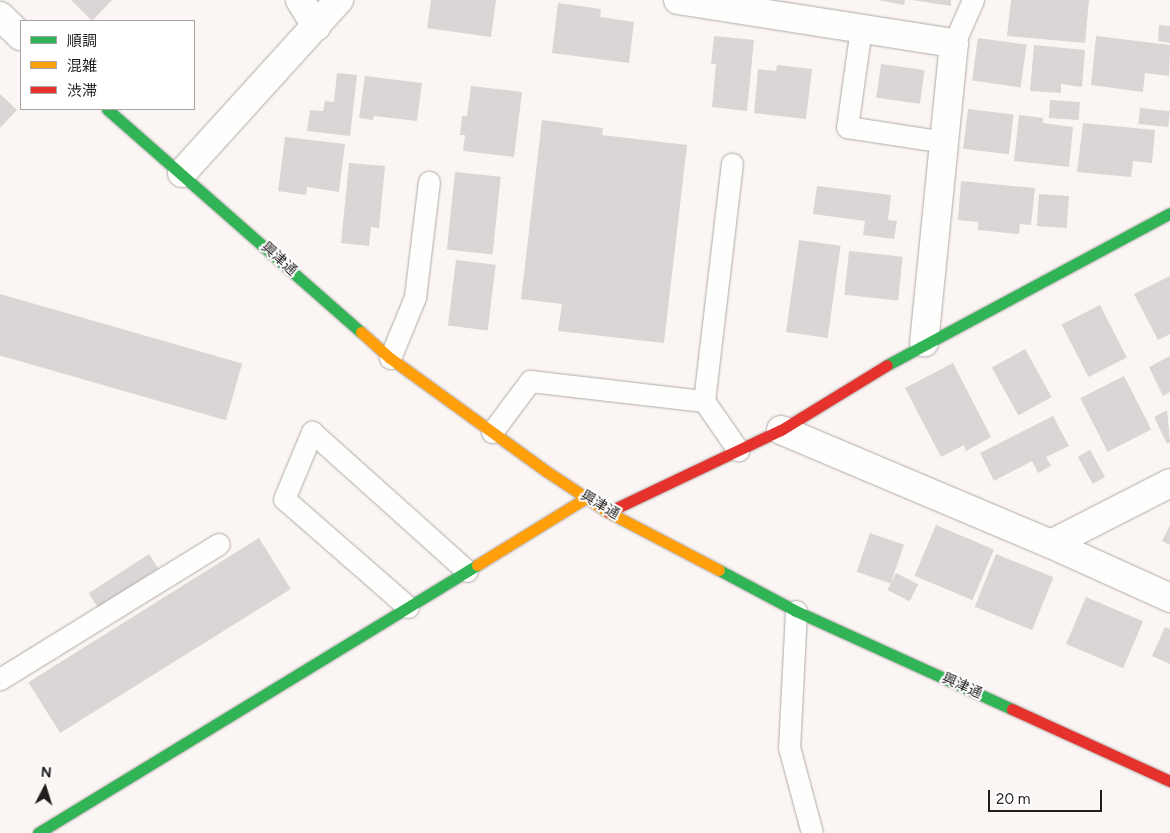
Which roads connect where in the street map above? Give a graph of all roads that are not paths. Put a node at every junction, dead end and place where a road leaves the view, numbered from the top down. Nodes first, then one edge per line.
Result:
1 (300, 0) edge
2 (339, 0) edge
3 (678, 0) edge
4 (973, 0) edge
5 (0, 16) edge
6 (316, 26) junction
7 (861, 28) junction
8 (20, 35) edge
9 (954, 43) junction
10 (108, 110) edge
11 (944, 142) junction
12 (732, 164) dead end
13 (182, 173) junction
14 (429, 182) dead end
15 (1170, 213) edge
16 (924, 343) junction
17 (390, 358) junction
18 (704, 401) junction
19 (782, 430) junction
20 (492, 432) junction
21 (738, 450) junction
22 (1170, 483) edge
23 (586, 498) junction
24 (608, 512) junction
25 (219, 544) dead end
26 (1051, 544) junction
27 (467, 571) junction
28 (1170, 598) edge
29 (408, 607) junction
30 (796, 612) junction
31 (0, 679) edge
32 (1170, 781) edge
33 (38, 833) edge
34 (812, 833) edge

1 - 6 street
2 - 6 street
3 - 7 street
4 - 9 lane
5 - 8 street
6 - 13 street
7 - 9 street
7 - 11 lane
9 - 11 street
10 - 13 street, 興津通
11 - 16 street
12 - 18 lane
13 - 17 street, 興津通
14 - 17 lane
15 - 16 street
16 - 19 street
17 - 20 street, 興津通
18 - 20 lane
18 - 21 lane
19 - 21 street
19 - 26 street
20 - 23 street, 興津通
21 - 24 street
22 - 26 street
23 - 24 street, 興津通
23 - 27 street
24 - 30 street, 興津通
25 - 31 lane
26 - 28 street
27 - 29 street
27 - 29 lane
29 - 33 street
30 - 32 street, 興津通
30 - 34 lane

